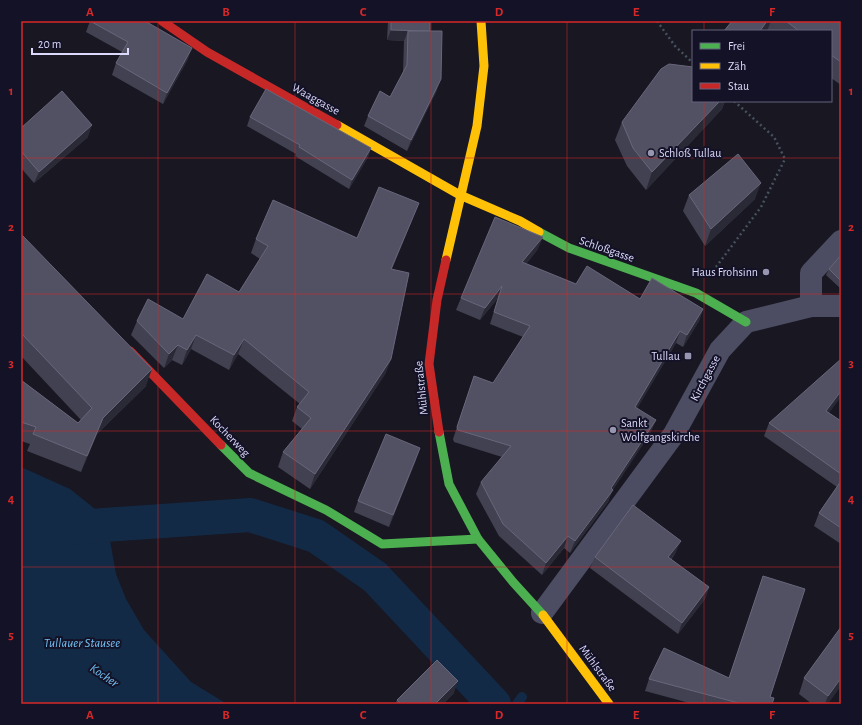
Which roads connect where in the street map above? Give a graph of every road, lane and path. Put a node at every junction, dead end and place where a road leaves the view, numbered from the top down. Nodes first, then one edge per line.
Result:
1 (162, 21) edge
2 (481, 21) edge
3 (657, 21) edge
4 (692, 62) edge
5 (735, 102) edge
6 (460, 195) junction
7 (841, 241) edge
8 (696, 293) junction
9 (811, 306) junction
10 (841, 306) edge
11 (746, 322) junction
12 (122, 343) edge
13 (478, 539) junction
14 (542, 613) junction
15 (609, 704) edge

1 - 6 street, Waaggasse
2 - 6 street, Mühlstraße
3 - 4 path
5 - 8 path
6 - 8 street, Schloßgasse
6 - 13 street, Mühlstraße
7 - 9 street
8 - 11 street, Schloßgasse
9 - 10 street
9 - 11 street
11 - 14 street, Kirchgasse
12 - 13 street, Kocherweg
13 - 14 street, Mühlstraße
14 - 15 street, Mühlstraße

